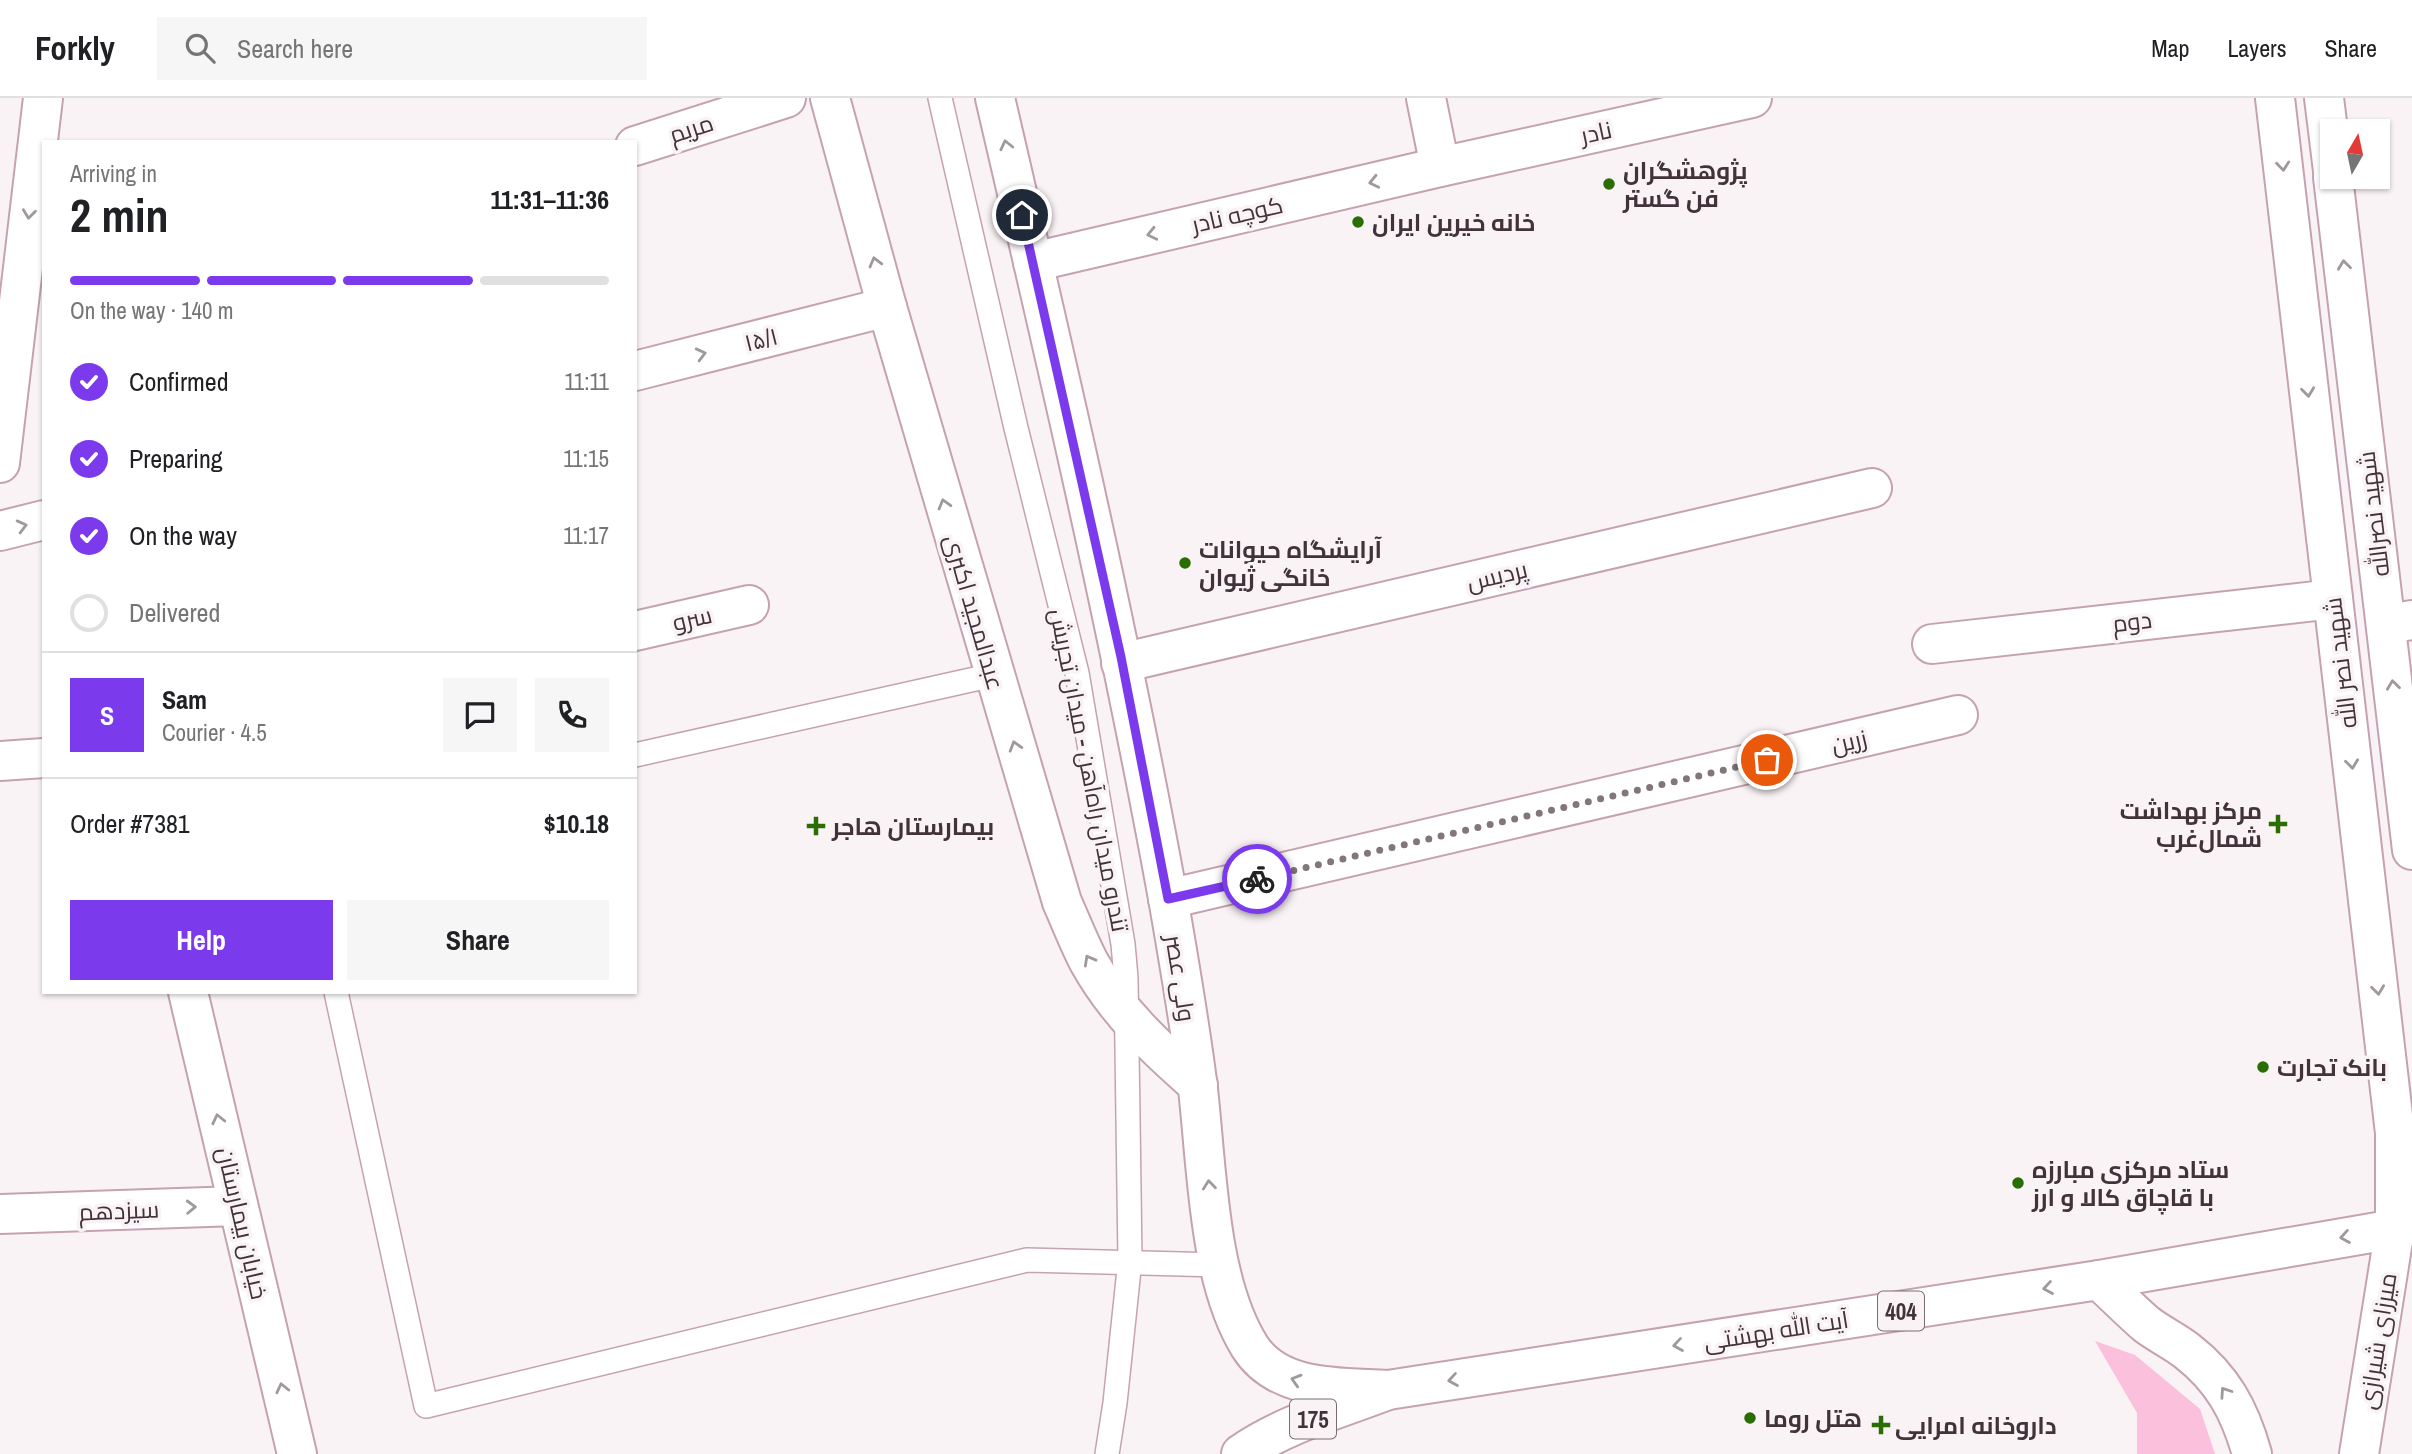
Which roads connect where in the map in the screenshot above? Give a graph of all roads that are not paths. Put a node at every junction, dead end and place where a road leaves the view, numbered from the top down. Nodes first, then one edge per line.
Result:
1 (43, 98) edge
2 (786, 98) edge
3 (830, 98) edge
4 (940, 98) edge
5 (995, 98) edge
6 (1426, 98) edge
7 (1752, 98) edge
8 (2275, 98) edge
9 (2324, 98) edge
10 (2327, 119) edge
11 (637, 145) edge
12 (1440, 167) junction
13 (2334, 189) edge
14 (1033, 262) junction
15 (887, 307) junction
16 (2350, 323) junction
17 (2301, 331) junction
18 (637, 370) edge
19 (1, 443) edge
20 (1872, 488) dead end
21 (42, 520) edge
22 (0, 531) edge
23 (2333, 598) junction
24 (749, 605) dead end
25 (2399, 622) edge
26 (637, 631) edge
27 (1932, 644) dead end
28 (1121, 663) junction
29 (993, 675) junction
30 (1958, 715) dead end
31 (637, 755) edge
32 (42, 758) edge
33 (0, 761) edge
34 (2412, 850) edge
35 (1168, 899) junction
36 (188, 994) edge
37 (336, 994) edge
38 (1126, 1016) junction
39 (1198, 1084) junction
40 (238, 1206) junction
41 (0, 1214) edge
42 (2404, 1227) edge
43 (1220, 1265) junction
44 (2099, 1280) junction
45 (1388, 1390) junction
46 (297, 1454) edge
47 (1107, 1454) edge
48 (1241, 1454) edge
49 (2252, 1454) edge
50 (2359, 1454) edge

1 -> 19 street
2 - 11 street, مریم
15 -> 3 street, عبدالمجید اکبری
4 - 38 lane, تندرو میدان راه‌آهن - میدان تجریش
14 -> 5 street, ولی عصر / 175
6 - 12 street
7 - 12 street, نادر
8 -> 17 street, شهید نصر الله
9 - 10 street
12 -> 14 street, کوچه نادر
16 -> 13 street, شهید نصرالله
14 - 28 street, ولی عصر / 175
18 -> 15 street, ۱۵/۱
29 -> 15 street, عبدالمجید اکبری
16 - 17 street
16 - 25 street, شهید نصرالله
17 -> 23 street, شهید نصر الله
20 - 28 street, پردیس
22 -> 21 street
23 - 27 street, دوم
23 -> 42 street, شهید نصر الله
24 - 26 street, سرو
34 -> 25 street, شهید نصرالله
28 - 35 street, ولی عصر / 175
29 - 31 lane
38 -> 29 street, عبدالمجید اکبری
30 - 35 street, زرین
32 - 33 street
35 - 39 street, ولی عصر / 175
40 -> 36 street, خیابان بیمارستان
37 - 43 lane
38 - 39 street, عبدالمجید اکبری
38 - 47 lane, تندرو میدان راه‌آهن - میدان تجریش
43 -> 39 street, ولی عصر / 175
41 -> 40 street, سیزدهم
46 -> 40 street, خیابان بیمارستان
42 -> 44 street, آیت الله بهشتی / 404
42 - 50 street, میرزای شیرازی
45 -> 43 street, ولی عصر / 175
44 -> 45 street, آیت الله بهشتی / 404
49 -> 44 street
45 - 48 street, 175

